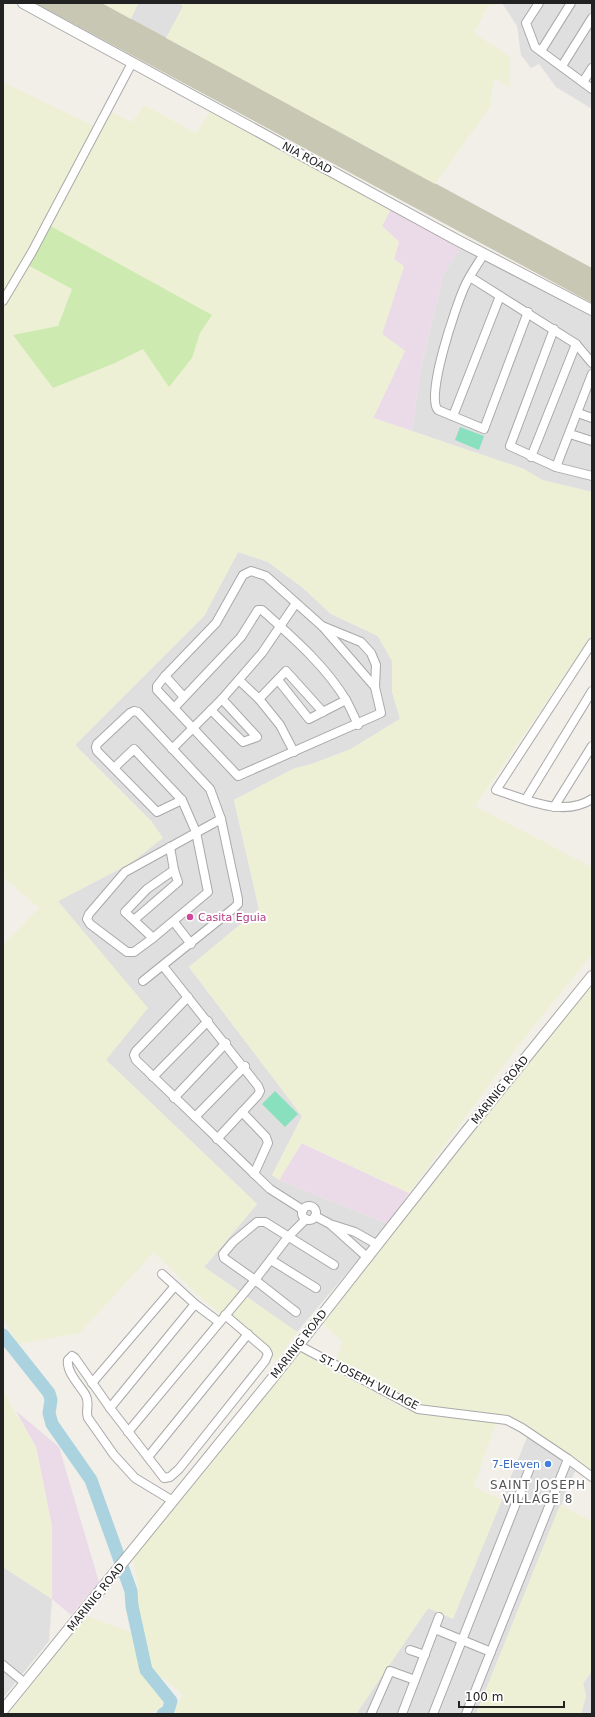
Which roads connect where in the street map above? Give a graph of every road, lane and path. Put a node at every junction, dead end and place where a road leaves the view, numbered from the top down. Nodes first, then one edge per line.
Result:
1 (23, 3) edge
2 (539, 3) edge
3 (571, 3) edge
4 (592, 18) edge
5 (541, 51) junction
6 (132, 63) junction
7 (562, 66) junction
8 (592, 68) edge
9 (584, 82) junction
10 (592, 89) edge
11 (484, 254) junction
12 (470, 277) junction
13 (500, 296) junction
14 (3, 301) edge
15 (592, 310) edge
16 (528, 312) junction
17 (554, 330) junction
18 (576, 344) junction
19 (592, 363) edge
20 (592, 374) edge
21 (590, 390) edge
22 (578, 413) junction
23 (454, 416) junction
24 (592, 418) edge
25 (570, 434) junction
26 (592, 441) edge
27 (531, 456) junction
28 (556, 467) junction
29 (592, 476) edge
30 (296, 603) junction
31 (279, 626) junction
32 (322, 626) junction
33 (591, 647) edge
34 (165, 676) junction
35 (239, 680) junction
36 (278, 680) junction
37 (375, 687) junction
38 (592, 692) edge
39 (184, 697) junction
40 (222, 699) junction
41 (258, 699) junction
42 (346, 700) junction
43 (174, 708) junction
44 (211, 710) junction
45 (323, 712) junction
46 (358, 725) junction
47 (193, 728) junction
48 (592, 746) edge
49 (172, 749) junction
50 (294, 752) junction
51 (114, 768) junction
52 (526, 799) junction
53 (592, 799) edge
54 (182, 800) junction
55 (554, 807) junction
56 (221, 819) junction
57 (196, 832) junction
58 (170, 847) junction
59 (174, 870) junction
60 (134, 920) junction
61 (174, 922) junction
62 (153, 938) junction
63 (191, 944) junction
64 (163, 966) junction
65 (592, 976) edge
66 (143, 981) dead end
67 (188, 997) junction
68 (208, 1021) junction
69 (226, 1043) junction
70 (245, 1066) junction
71 (152, 1077) junction
72 (174, 1098) junction
73 (242, 1112) junction
74 (195, 1117) junction
75 (217, 1139) junction
76 (254, 1174) junction
77 (303, 1210) junction
78 (315, 1216) junction
79 (306, 1219) junction
80 (330, 1224) junction
81 (288, 1237) junction
82 (378, 1245) junction
83 (368, 1258) junction
84 (271, 1260) junction
85 (334, 1265) dead end
86 (162, 1274) dead end
87 (255, 1280) junction
88 (175, 1286) junction
89 (316, 1288) dead end
90 (195, 1304) junction
91 (296, 1312) dead end
92 (225, 1315) junction
93 (219, 1322) junction
94 (248, 1334) junction
95 (298, 1345) junction
96 (92, 1383) junction
97 (110, 1408) junction
98 (128, 1432) junction
99 (148, 1457) junction
100 (568, 1459) junction
101 (531, 1465) dead end
102 (592, 1477) edge
103 (173, 1501) junction
104 (440, 1617) dead end
105 (435, 1629) junction
106 (462, 1640) junction
107 (410, 1650) dead end
108 (491, 1652) junction
109 (425, 1655) junction
110 (4, 1669) edge
111 (415, 1680) junction
112 (25, 1683) junction
113 (3, 1710) edge
114 (371, 1714) edge
115 (402, 1714) edge
116 (432, 1714) edge
117 (466, 1714) edge

1 - 6 street, NIA ROAD
2 - 5 street
3 - 5 street
4 - 7 street
5 - 7 street
6 - 11 street, NIA ROAD
6 - 14 street
7 - 9 street
8 - 9 street
9 - 10 street
11 - 12 street
11 - 15 street, NIA ROAD
12 - 13 street
12 - 23 street
13 - 16 street
13 - 23 street
16 - 17 street
16 - 23 street
17 - 18 street
17 - 27 street
18 - 19 street
18 - 27 street
20 - 21 street
21 - 22 street
22 - 24 street
22 - 25 street
25 - 26 street
25 - 28 street
27 - 28 street
28 - 29 street
30 - 31 street
30 - 32 street
30 - 34 street
31 - 35 street
31 - 39 street
31 - 42 street
32 - 37 street
32 - 37 street
33 - 52 street
34 - 39 street
34 - 43 street
35 - 40 street
35 - 41 street
36 - 41 street
36 - 45 street
36 - 45 street
37 - 46 street
38 - 52 street
39 - 43 street
40 - 44 street
40 - 44 street
41 - 50 street
42 - 45 street
42 - 46 street
43 - 47 street
44 - 47 street
46 - 50 street
47 - 49 street
47 - 50 street
48 - 55 street
49 - 51 street
49 - 56 street
51 - 54 street
51 - 54 street
52 - 55 street
53 - 55 street
54 - 57 street
56 - 57 street
56 - 63 street
57 - 58 street
57 - 61 street
58 - 59 street
58 - 62 street
59 - 60 street
59 - 60 street
60 - 62 street
61 - 62 street
61 - 63 street
63 - 64 street
64 - 66 street
64 - 67 street
65 - 82 street, MARINIG ROAD
67 - 68 street
67 - 71 street
68 - 69 street
68 - 71 street
69 - 70 street
69 - 72 street
70 - 73 street
70 - 74 street
71 - 72 street
72 - 74 street
73 - 75 street
73 - 76 street
74 - 75 street
75 - 76 street
76 - 77 street
77 - 78 street
77 - 79 street
78 - 79 street
78 - 80 street
79 - 81 street
80 - 82 street
80 - 83 street
81 - 84 street
81 - 85 street
81 - 87 street
82 - 83 street, MARINIG ROAD
83 - 95 street, MARINIG ROAD
84 - 87 street
84 - 89 street
86 - 88 street
87 - 91 street
87 - 92 street
88 - 90 street
88 - 96 street
90 - 93 street
90 - 97 street
92 - 93 street
92 - 94 street
93 - 98 street
94 - 99 street
94 - 99 street
95 - 100 street, ST. JOSEPH VILLAGE
95 - 103 street, MARINIG ROAD
96 - 97 street
96 - 103 street
97 - 98 street
98 - 99 street
100 - 102 street, ST. JOSEPH VILLAGE
100 - 108 street
101 - 106 street
103 - 112 street, MARINIG ROAD
104 - 105 street
105 - 106 street
105 - 109 street
106 - 108 street
106 - 116 street
107 - 109 street
108 - 117 street
109 - 111 street
110 - 112 street
111 - 114 street
111 - 115 street
112 - 113 street, MARINIG ROAD

